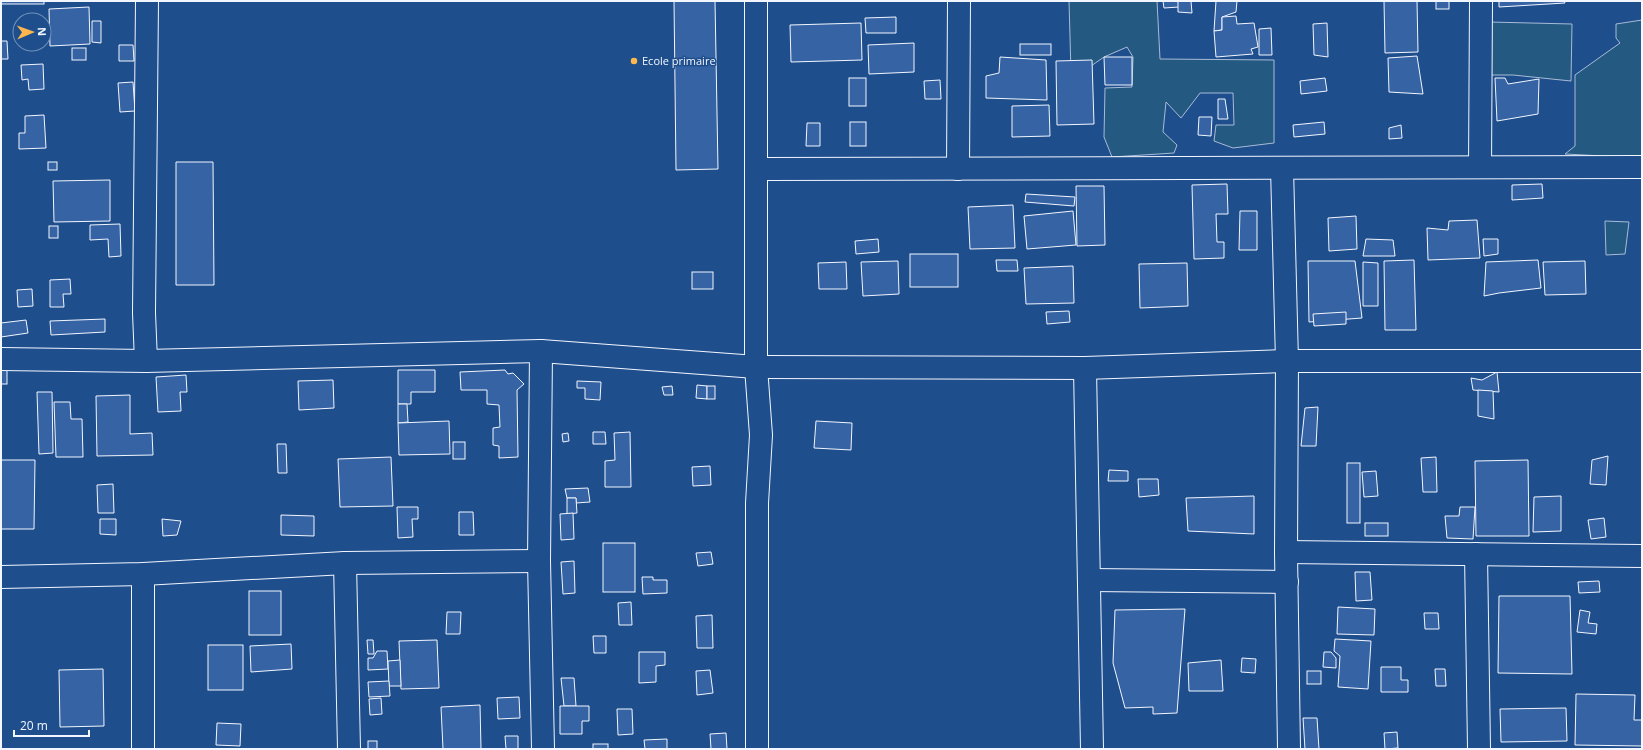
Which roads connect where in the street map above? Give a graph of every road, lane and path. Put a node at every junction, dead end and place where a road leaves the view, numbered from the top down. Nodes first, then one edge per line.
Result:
1 (147, 1) edge
2 (756, 1) edge
3 (959, 1) edge
4 (1481, 1) edge
5 (1480, 167) junction
6 (1642, 167) edge
7 (1282, 168) junction
8 (756, 169) junction
9 (958, 169) junction
10 (541, 351) junction
11 (1, 359) edge
12 (146, 361) junction
13 (1287, 361) junction
14 (1642, 361) edge
15 (756, 367) junction
16 (1085, 368) junction
17 (1286, 552) junction
18 (1476, 554) junction
19 (1642, 556) edge
20 (539, 561) junction
21 (345, 562) junction
22 (143, 574) junction
23 (1, 577) edge
24 (1089, 580) junction
25 (1287, 582) junction
26 (143, 749) edge
27 (349, 749) edge
28 (543, 749) edge
29 (757, 749) edge
30 (1092, 749) edge
31 (1288, 749) edge
32 (1479, 749) edge

1 - 12 street
2 - 8 street
3 - 9 street
4 - 5 street
5 - 6 street
5 - 7 street
7 - 9 street
7 - 13 street
8 - 9 street
8 - 15 street
10 - 12 street
10 - 15 street
10 - 20 street
11 - 12 street
13 - 14 street
13 - 16 street
13 - 17 street
15 - 16 street
15 - 29 street
16 - 24 street
17 - 18 street
17 - 25 street
18 - 19 street
18 - 32 street
20 - 21 street
20 - 28 street
21 - 22 street
21 - 27 street
22 - 23 street
22 - 26 street
24 - 25 street
24 - 30 street
25 - 31 street

